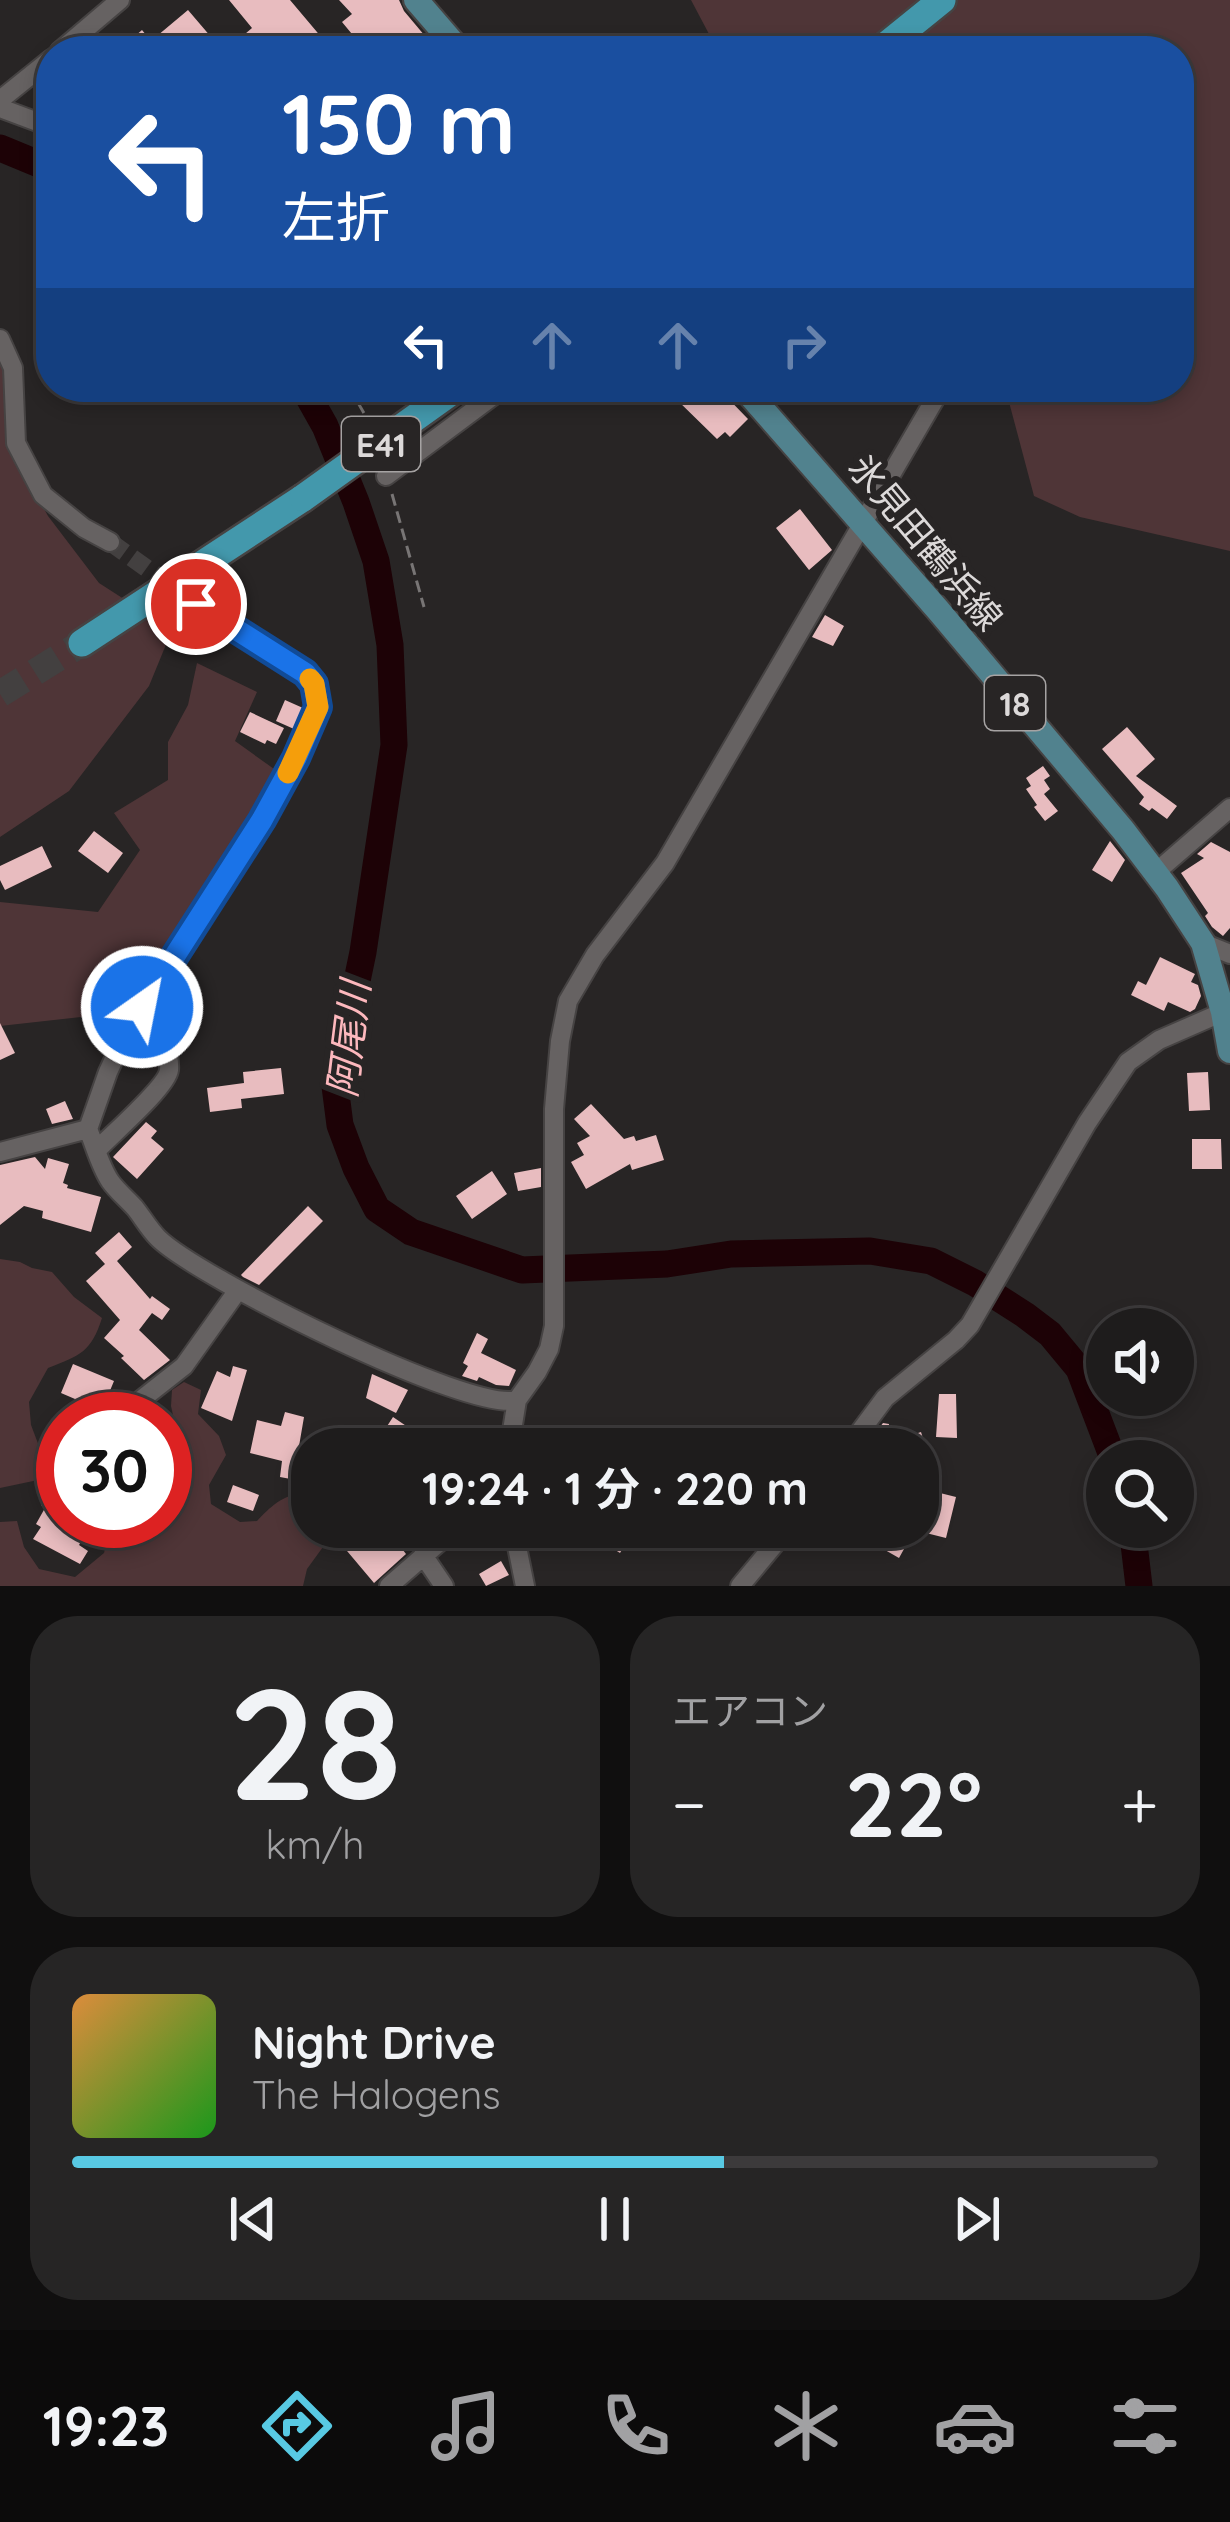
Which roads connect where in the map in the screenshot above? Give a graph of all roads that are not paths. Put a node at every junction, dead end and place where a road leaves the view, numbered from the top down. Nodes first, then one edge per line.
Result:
1 (120, 0) edge
2 (416, 0) edge
3 (920, 0) edge
4 (942, 0) edge
5 (78, 36) edge
6 (447, 36) edge
7 (877, 36) edge
8 (898, 36) edge
9 (36, 72) edge
10 (0, 104) edge
11 (36, 120) edge
12 (0, 339) edge
13 (420, 402) edge
14 (436, 402) edge
15 (485, 402) edge
16 (756, 402) edge
17 (933, 402) edge
18 (386, 476) road end
19 (300, 494) junction
20 (864, 523) junction
21 (110, 542) tunnel mouth
22 (196, 604) tunnel mouth
23 (79, 638) tunnel mouth
24 (1230, 808) edge
25 (1155, 873) junction
26 (1203, 943) junction
27 (1229, 951) edge
28 (142, 1007) junction
29 (1222, 1012) junction
30 (1230, 1051) edge
31 (88, 1129) junction
32 (97, 1150) junction
33 (0, 1151) edge
34 (238, 1290) junction
35 (151, 1392) edge
36 (517, 1400) junction
37 (512, 1428) edge
38 (863, 1428) edge
39 (432, 1548) edge
40 (517, 1548) edge
41 (772, 1548) edge
42 (423, 1555) junction
43 (389, 1586) edge
44 (444, 1586) edge
45 (525, 1586) edge
46 (740, 1586) edge

1 - 5 street
2 - 6 main road
3 - 7 highway
4 - 8 highway
9 - 10 street
10 - 11 street
12 - 21 street
13 - 19 highway, E41
14 - 19 highway, E41, bridge
15 - 18 street
16 - 20 main road, 氷見田鶴浜線 / 18
17 - 20 street
19 - 23 highway, E41
20 - 25 main road, 氷見田鶴浜線 / 18
20 - 36 street
22 - 28 street
24 - 25 street
25 - 26 main road, 氷見田鶴浜線 / 18
26 - 27 street
26 - 29 main road, 氷見田鶴浜線 / 18
28 - 31 street
28 - 32 street
29 - 30 main road, 氷見田鶴浜線 / 18
29 - 38 street
31 - 32 street
31 - 33 street
32 - 34 street
34 - 35 street
34 - 36 street
36 - 37 street
39 - 42 street
40 - 45 street
41 - 46 street
42 - 43 street
42 - 44 street

